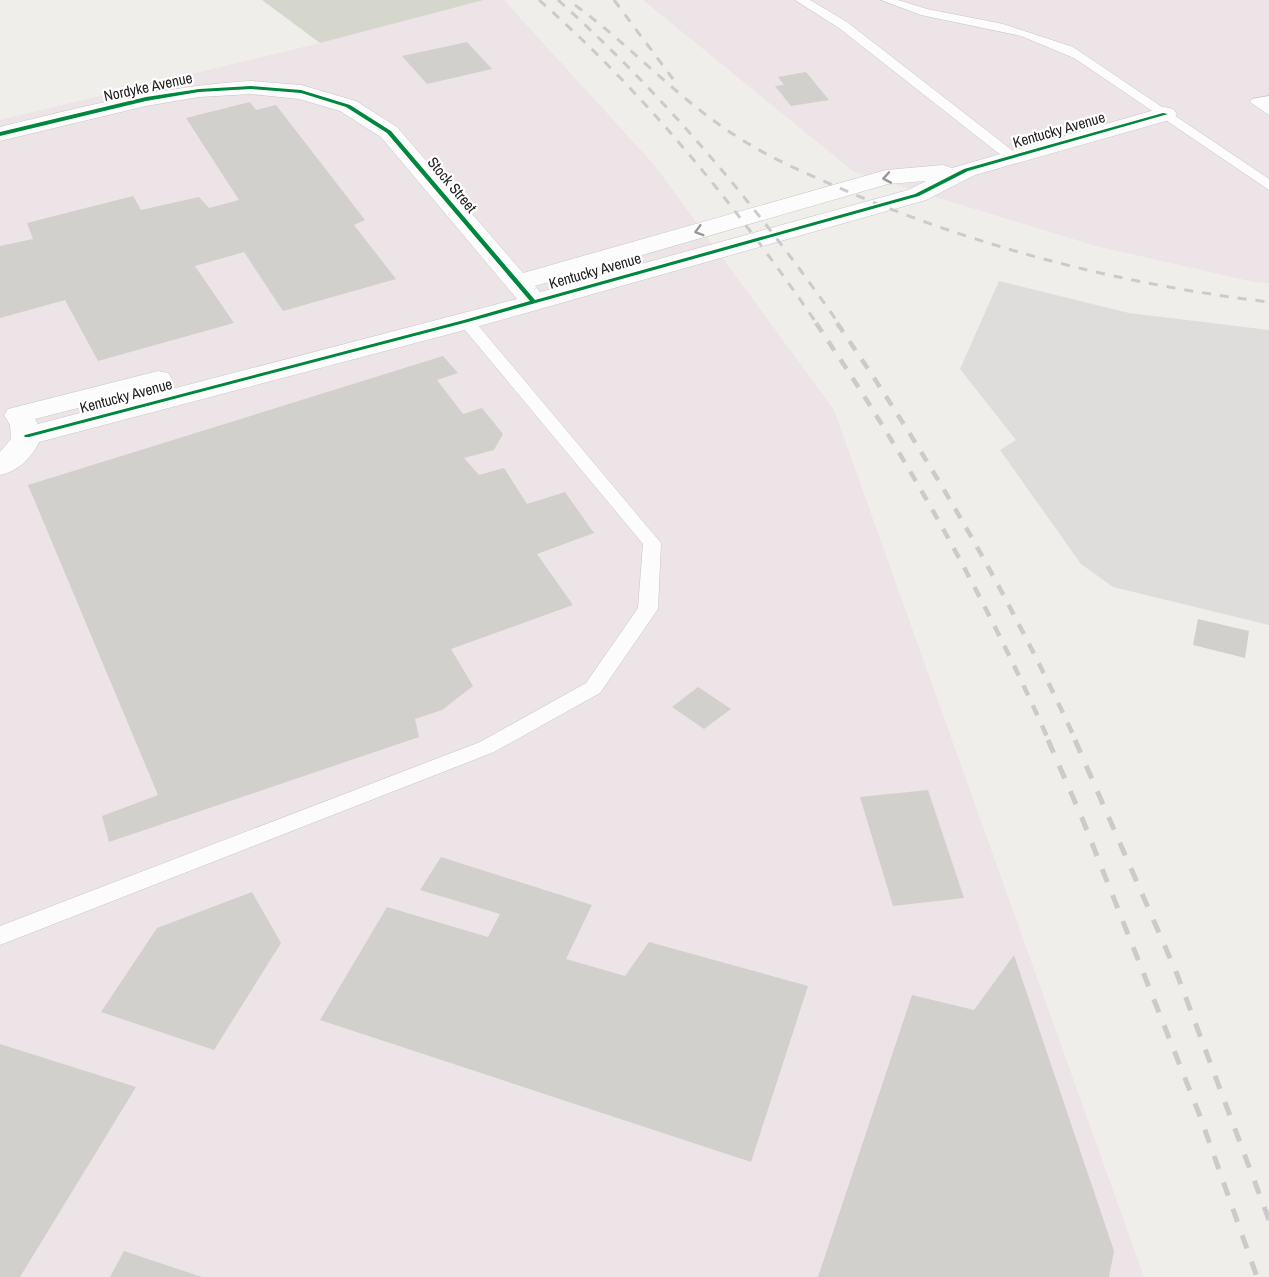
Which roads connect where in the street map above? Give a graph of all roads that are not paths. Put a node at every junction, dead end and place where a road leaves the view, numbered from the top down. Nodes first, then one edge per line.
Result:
1 (801, 0) edge
2 (887, 0) edge
3 (1269, 100) edge
4 (338, 103) joint
5 (1269, 111) edge
6 (1165, 114) junction
7 (0, 134) edge
8 (1012, 157) junction
9 (1269, 186) edge
10 (526, 292) junction
11 (466, 321) junction
12 (15, 420) edge
13 (0, 466) edge
14 (0, 936) edge

1 - 8 lane
2 - 6 lane
3 - 5 lane
4 - 7 street, Nordyke Avenue
4 - 10 street, Stock Street
6 - 8 street, Kentucky Avenue
6 - 9 lane
8 - 10 street, Kentucky Avenue
10 - 11 street, Kentucky Avenue
10 - 12 street
11 - 12 street, Kentucky Avenue
11 - 14 lane
12 - 13 street

